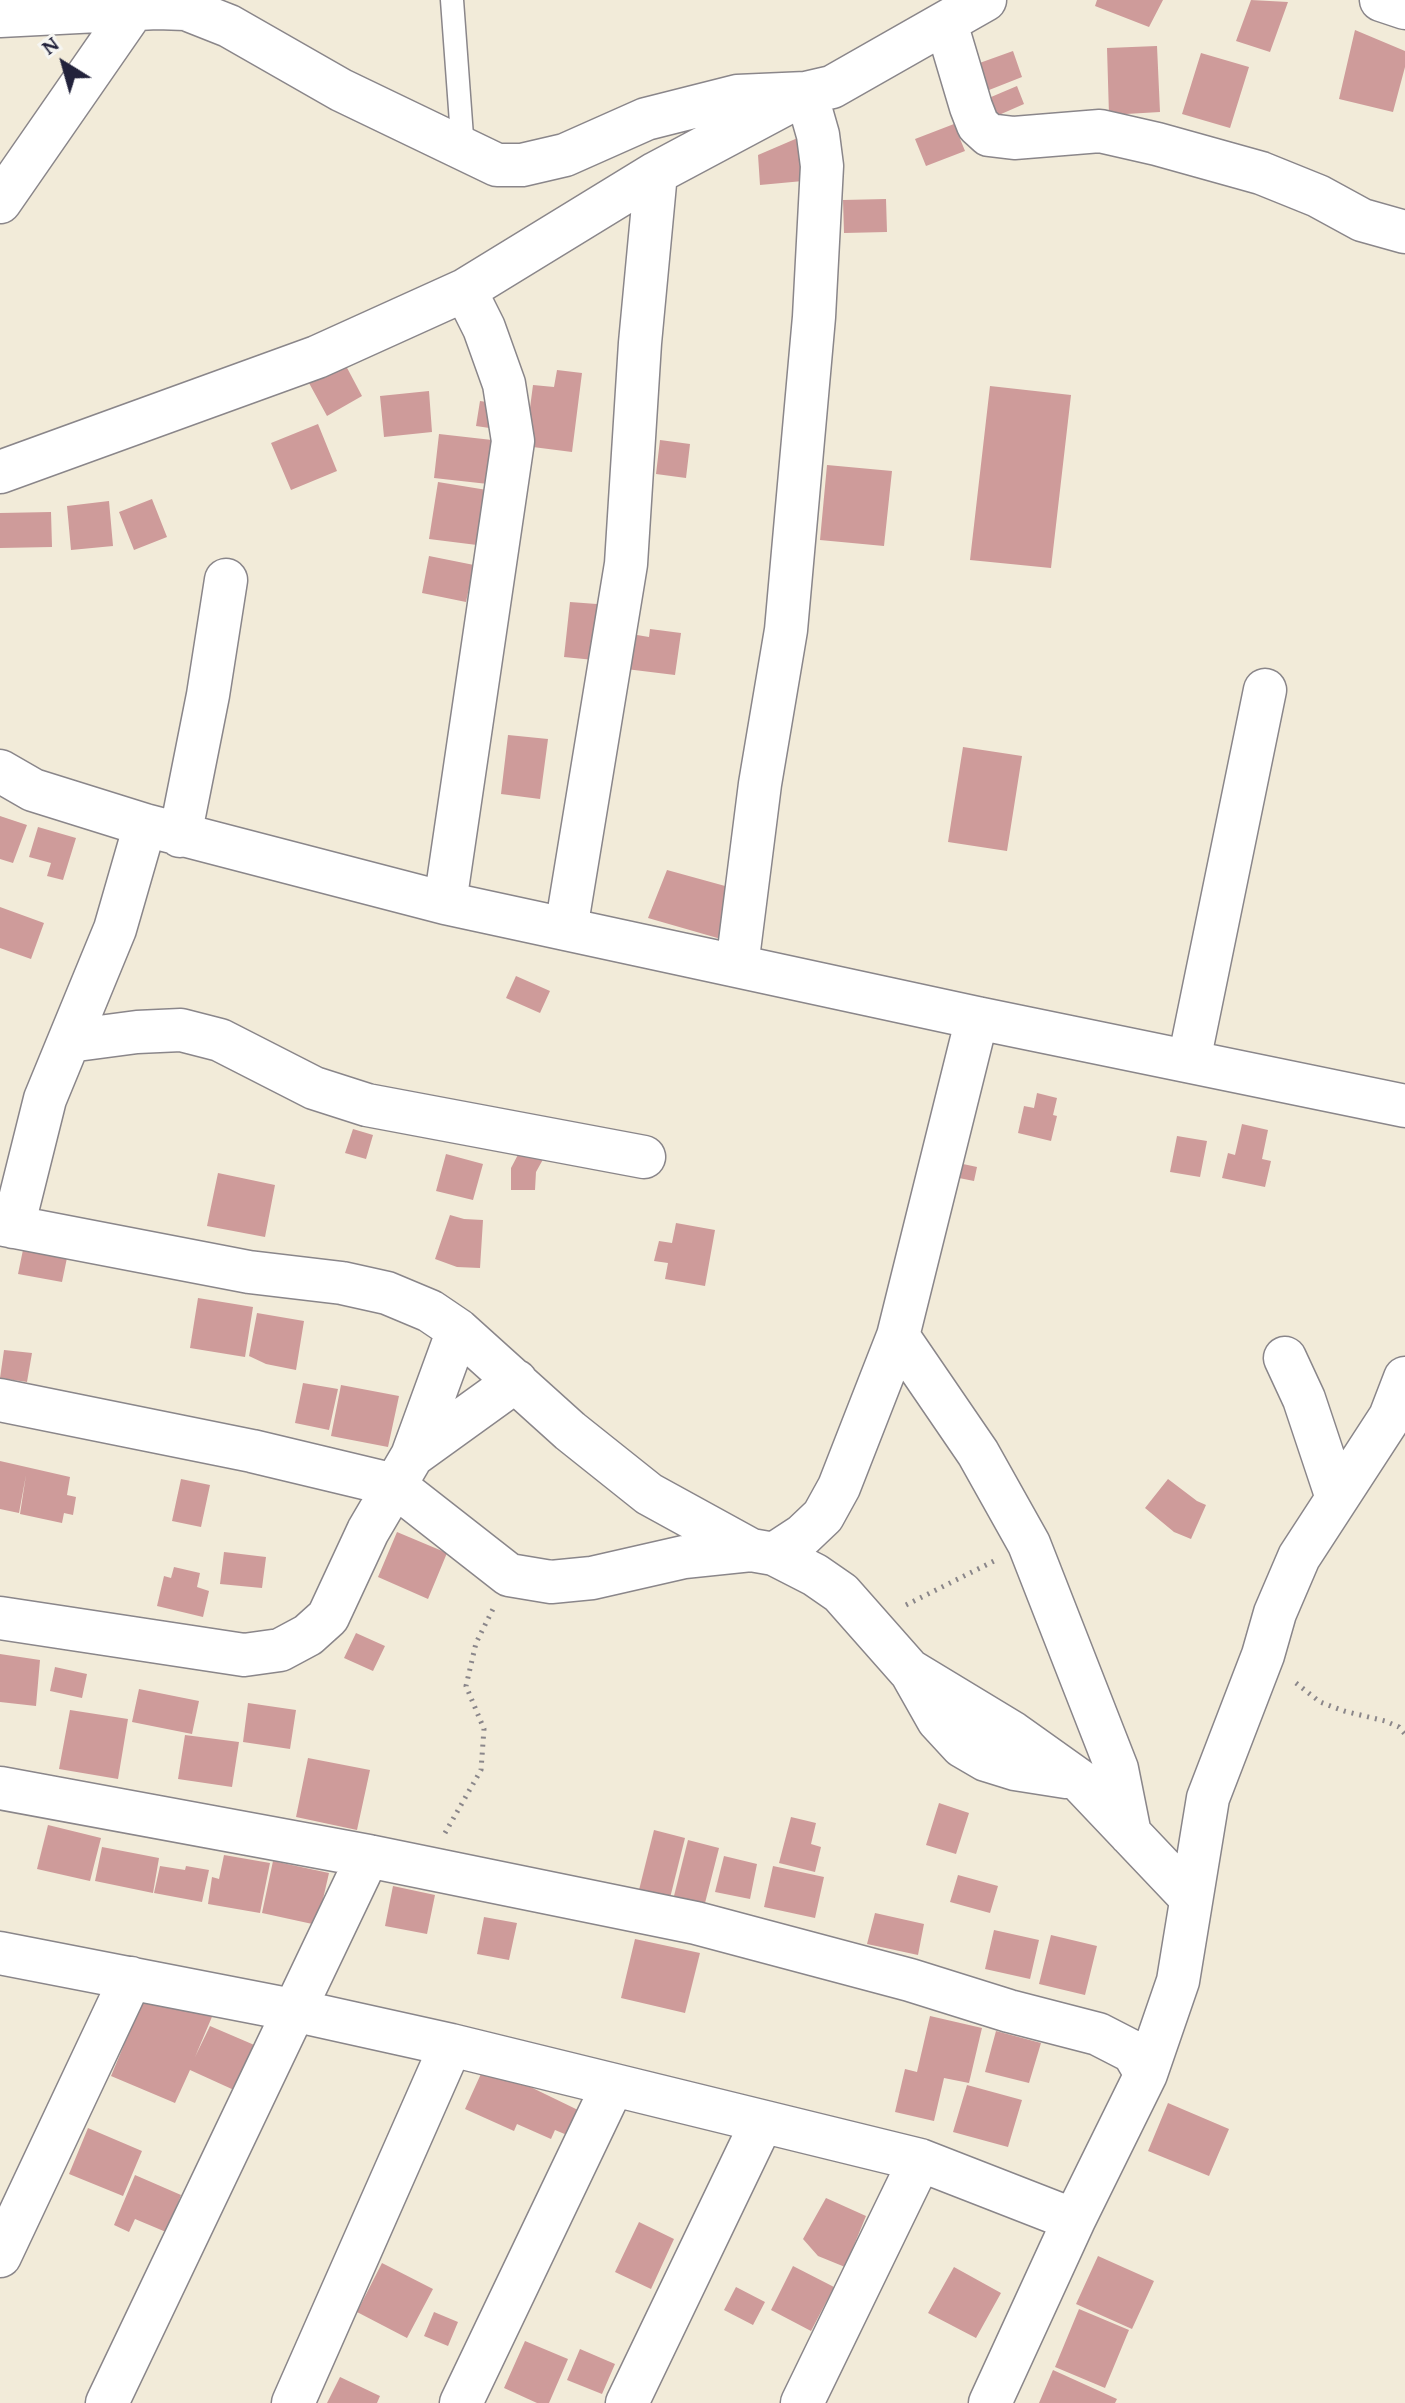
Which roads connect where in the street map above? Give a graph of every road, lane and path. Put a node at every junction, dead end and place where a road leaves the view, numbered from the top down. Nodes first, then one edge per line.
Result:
1 (452, 0) edge
2 (985, 0) edge
3 (1381, 0) edge
4 (135, 5) edge
5 (1405, 8) edge
6 (0, 16) edge
7 (946, 23) junction
8 (806, 93) junction
9 (463, 150) junction
10 (656, 173) junction
11 (0, 202) edge
12 (1405, 232) edge
13 (465, 290) junction
14 (0, 472) edge
15 (226, 580) dead end
16 (1265, 690) dead end
17 (0, 771) edge
18 (163, 830) junction
19 (445, 903) junction
20 (566, 929) junction
21 (737, 966) junction
22 (977, 1018) junction
23 (69, 1041) junction
24 (1189, 1061) junction
25 (1405, 1106) edge
26 (644, 1157) dead end
27 (6, 1225) edge
28 (458, 1330) junction
29 (898, 1336) junction
30 (1285, 1358) dead end
31 (1405, 1378) edge
32 (516, 1381) junction
33 (0, 1400) edge
34 (403, 1470) junction
35 (1337, 1498) junction
36 (1029, 1544) junction
37 (762, 1552) junction
38 (509, 1575) junction
39 (0, 1618) edge
40 (870, 1623) junction
41 (1263, 1655) junction
42 (1405, 1734) edge
43 (0, 1788) edge
44 (1131, 1835) junction
45 (368, 1856) junction
46 (424, 1867) junction
47 (1191, 1898) junction
48 (0, 1953) edge
49 (131, 1978) junction
50 (293, 2010) junction
51 (451, 2045) junction
52 (1146, 2074) junction
53 (613, 2085) junction
54 (762, 2122) junction
55 (920, 2160) junction
56 (1074, 2220) junction
57 (0, 2256) edge
58 (107, 2403) edge
59 (293, 2403) edge
60 (461, 2403) edge
61 (627, 2403) edge
62 (802, 2403) edge
63 (990, 2403) edge

1 - 9 lane
2 - 7 street
3 - 5 street
4 - 6 street
4 - 9 street
4 - 11 street
7 - 8 street
7 - 12 street
8 - 9 street
8 - 10 street
8 - 21 street
10 - 13 street
10 - 20 street
13 - 14 street
13 - 19 street
15 - 18 street
16 - 24 street
17 - 18 street
18 - 19 street
18 - 23 street
19 - 20 street
20 - 21 street
21 - 22 street
22 - 24 street
22 - 29 street
23 - 26 street
23 - 27 street
24 - 25 street
27 - 28 street
28 - 32 street
28 - 34 street
29 - 36 street
29 - 37 street
30 - 35 street
31 - 35 street
32 - 34 street
32 - 37 street
33 - 34 street
34 - 38 street
34 - 39 street
35 - 41 street
36 - 40 path
36 - 44 street
37 - 38 street
37 - 40 street
38 - 46 path
40 - 44 street
41 - 42 path
41 - 47 street
43 - 45 street
44 - 47 street
45 - 46 street
45 - 50 street
46 - 52 street
47 - 52 street
48 - 49 street
49 - 50 street
49 - 57 street
50 - 51 street
50 - 58 street
51 - 53 street
51 - 59 street
52 - 56 street
53 - 54 street
53 - 60 street
54 - 55 street
54 - 61 street
55 - 56 street
55 - 62 street
56 - 63 street

